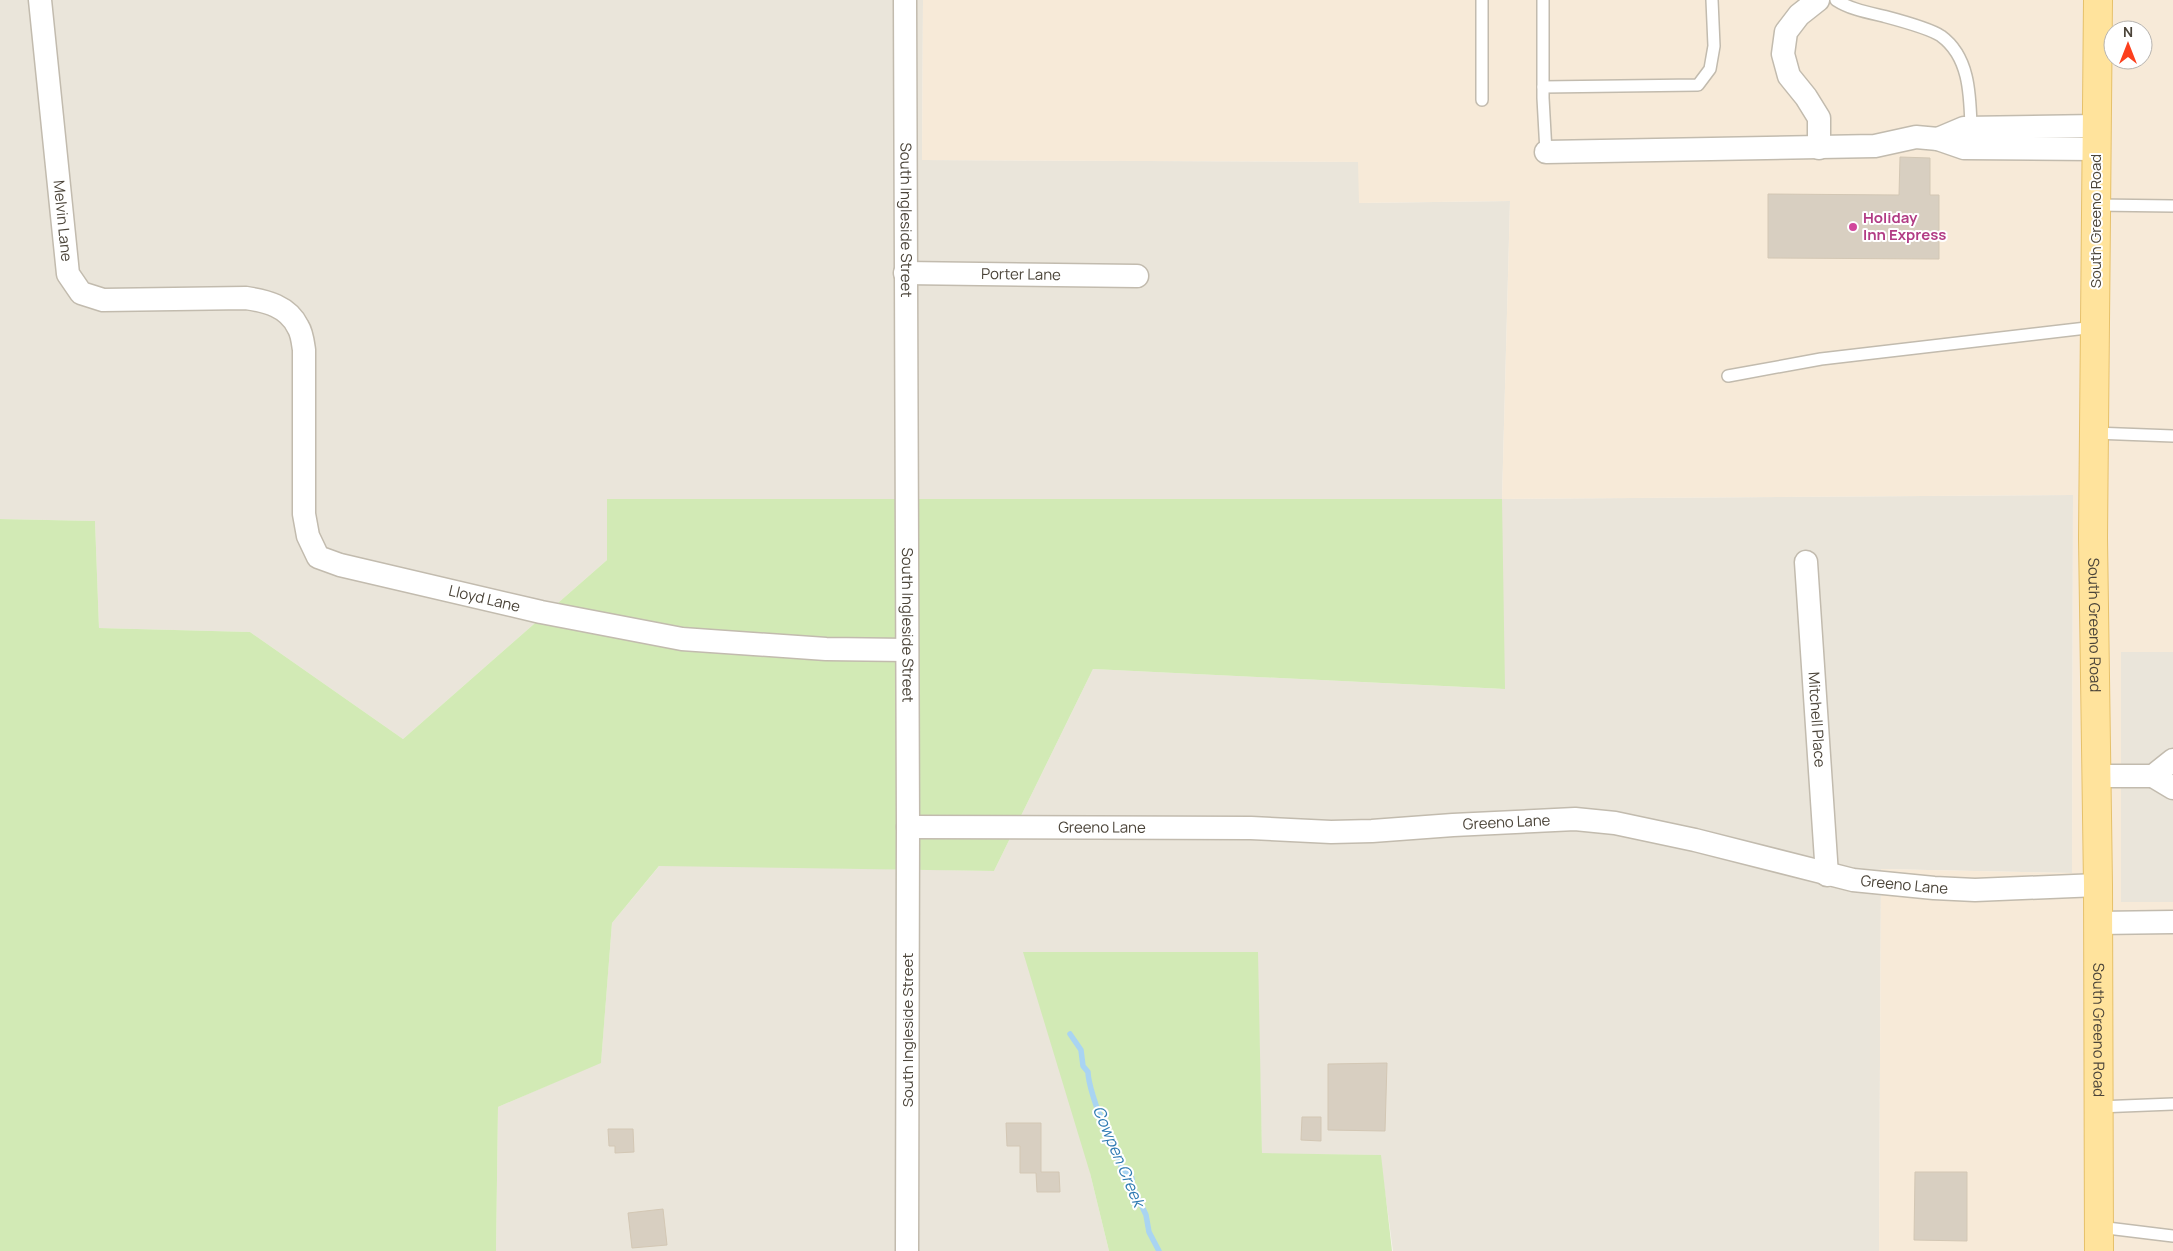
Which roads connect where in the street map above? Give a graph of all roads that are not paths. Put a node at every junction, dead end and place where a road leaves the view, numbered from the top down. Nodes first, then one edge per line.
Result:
1 (40, 0) edge
2 (905, 0) edge
3 (1482, 0) edge
4 (1543, 0) edge
5 (1712, 0) edge
6 (1818, 0) edge
7 (1836, 0) edge
8 (2098, 0) edge
9 (1543, 87) junction
10 (1482, 100) dead end
11 (1972, 128) junction
12 (2096, 137) junction
13 (1938, 138) junction
14 (1820, 148) junction
15 (1546, 152) joint
16 (2096, 205) junction
17 (2173, 206) edge
18 (905, 273) junction
19 (1138, 276) dead end
20 (285, 310) joint
21 (2095, 327) junction
22 (1728, 376) dead end
23 (2094, 433) junction
24 (2173, 436) edge
25 (1806, 562) dead end
26 (907, 650) junction
27 (2173, 760) edge
28 (2096, 776) junction
29 (2153, 776) junction
30 (2173, 788) edge
31 (908, 827) junction
32 (1827, 875) junction
33 (2098, 885) junction
34 (2173, 922) edge
35 (2098, 923) junction
36 (2173, 1104) edge
37 (2098, 1107) junction
38 (2173, 1236) edge
39 (2099, 1239) edge
40 (907, 1251) edge

1 - 20 street, Melvin Lane
2 - 18 street, South Ingleside Street
3 - 10 lane
4 - 9 lane
5 - 9 lane
6 - 14 street
7 - 11 lane
8 - 12 main road, South Greeno Road
9 - 15 lane
11 - 12 street
11 - 13 street
12 - 13 street
12 - 16 main road, South Greeno Road
13 - 14 street
14 - 15 street
16 - 17 lane
16 - 21 main road, South Greeno Road
18 - 19 street, Porter Lane
18 - 26 street, South Ingleside Street
20 - 26 street, Lloyd Lane
21 - 22 lane
21 - 23 main road, South Greeno Road
23 - 24 lane
23 - 28 main road, South Greeno Road
25 - 32 street, Mitchell Place
26 - 31 street, South Ingleside Street
27 - 29 street
28 - 29 street
28 - 33 main road, South Greeno Road
29 - 30 street
31 - 32 street, Greeno Lane
31 - 40 street, South Ingleside Street
32 - 33 street, Greeno Lane
33 - 35 main road, South Greeno Road
34 - 35 street
35 - 37 main road, South Greeno Road
36 - 37 lane
37 - 39 main road, South Greeno Road
38 - 39 lane

